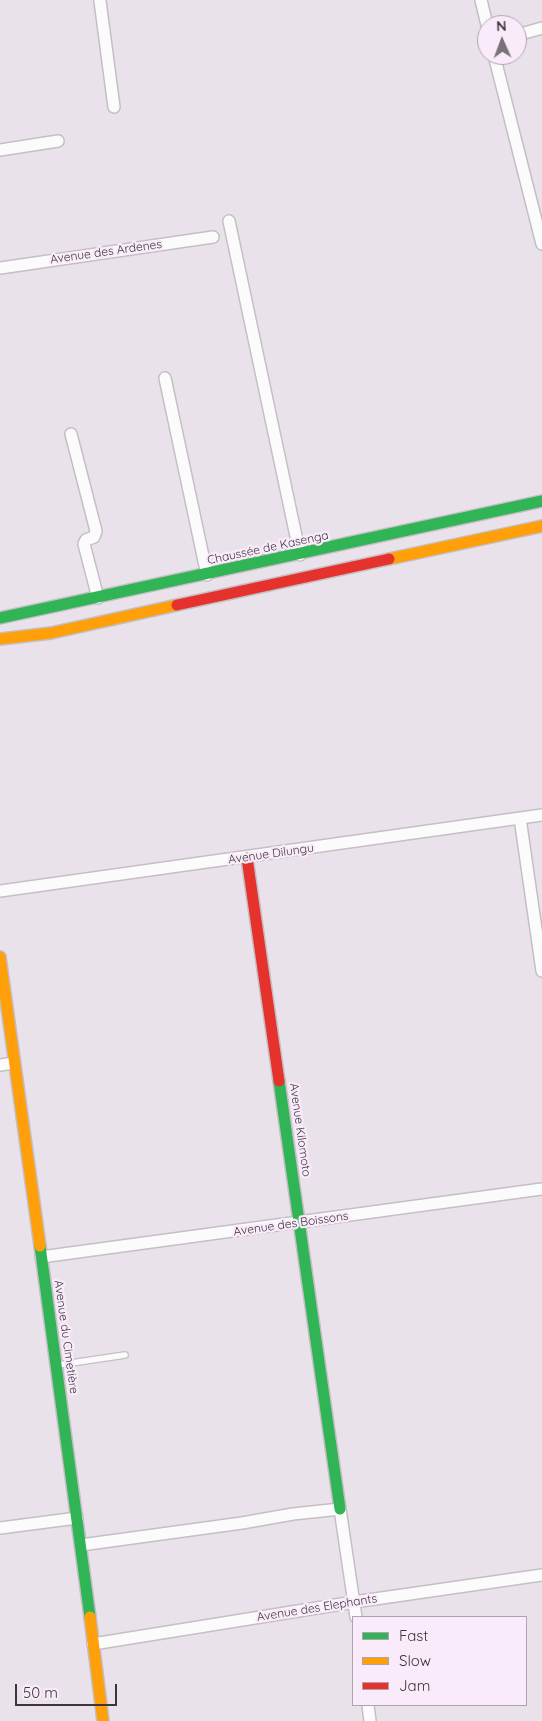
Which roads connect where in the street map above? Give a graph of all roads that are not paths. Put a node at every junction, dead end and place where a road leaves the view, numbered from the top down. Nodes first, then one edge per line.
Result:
1 (101, 0) edge
2 (481, 0) edge
3 (485, 15) edge
4 (542, 28) edge
5 (527, 33) edge
6 (497, 65) edge
7 (114, 107) dead end
8 (58, 141) dead end
9 (0, 150) edge
10 (229, 221) dead end
11 (212, 237) dead end
12 (542, 244) edge
13 (0, 268) edge
14 (165, 378) dead end
15 (71, 434) dead end
16 (542, 501) edge
17 (520, 507) junction
18 (542, 526) edge
19 (526, 531) junction
20 (300, 555) junction
21 (207, 575) junction
22 (98, 598) junction
23 (0, 618) edge
24 (0, 639) edge
25 (542, 815) edge
26 (520, 818) junction
27 (247, 858) junction
28 (0, 891) edge
29 (0, 956) edge
30 (542, 971) edge
31 (14, 1063) junction
32 (0, 1065) edge
33 (542, 1189) edge
34 (299, 1223) junction
35 (41, 1257) junction
36 (125, 1355) dead end
37 (56, 1365) junction
38 (340, 1509) junction
39 (77, 1518) junction
40 (0, 1528) edge
41 (81, 1544) junction
42 (542, 1575) edge
43 (354, 1602) junction
44 (356, 1616) edge
45 (93, 1644) junction
46 (368, 1706) edge
47 (103, 1721) edge
48 (370, 1721) edge

1 - 7 street
2 - 3 street
4 - 5 street
6 - 12 street
8 - 9 street
10 - 20 street
11 - 13 street, Avenue des Ardenes
14 - 21 street
15 - 22 street
16 - 17 street, Chaussée de Kasenga
17 - 19 street
17 - 20 street, Chaussée de Kasenga
18 - 19 street
19 - 24 street
20 - 21 street, Chaussée de Kasenga
21 - 22 street, Chaussée de Kasenga
22 - 23 street, Chaussée de Kasenga
25 - 26 street, Avenue Dilungu
26 - 27 street, Avenue Dilungu
26 - 30 street
27 - 28 street, Avenue Dilungu
27 - 34 street, Avenue Kilomoto
29 - 31 street, Avenue du Cimetière
31 - 32 street
31 - 35 street, Avenue du Cimetière
33 - 34 street, Avenue des Boissons
34 - 35 street, Avenue des Boissons
34 - 38 street, Avenue Kilomoto
35 - 37 street, Avenue du Cimetière
36 - 37 lane
37 - 39 street, Avenue du Cimetière
38 - 41 street
38 - 43 street
39 - 40 street
39 - 41 street, Avenue du Cimetière
41 - 45 street, Avenue du Cimetière
42 - 43 street, Avenue des Elephants
43 - 44 street
43 - 45 street, Avenue des Elephants
45 - 47 street, Avenue du Cimetière
46 - 48 street

